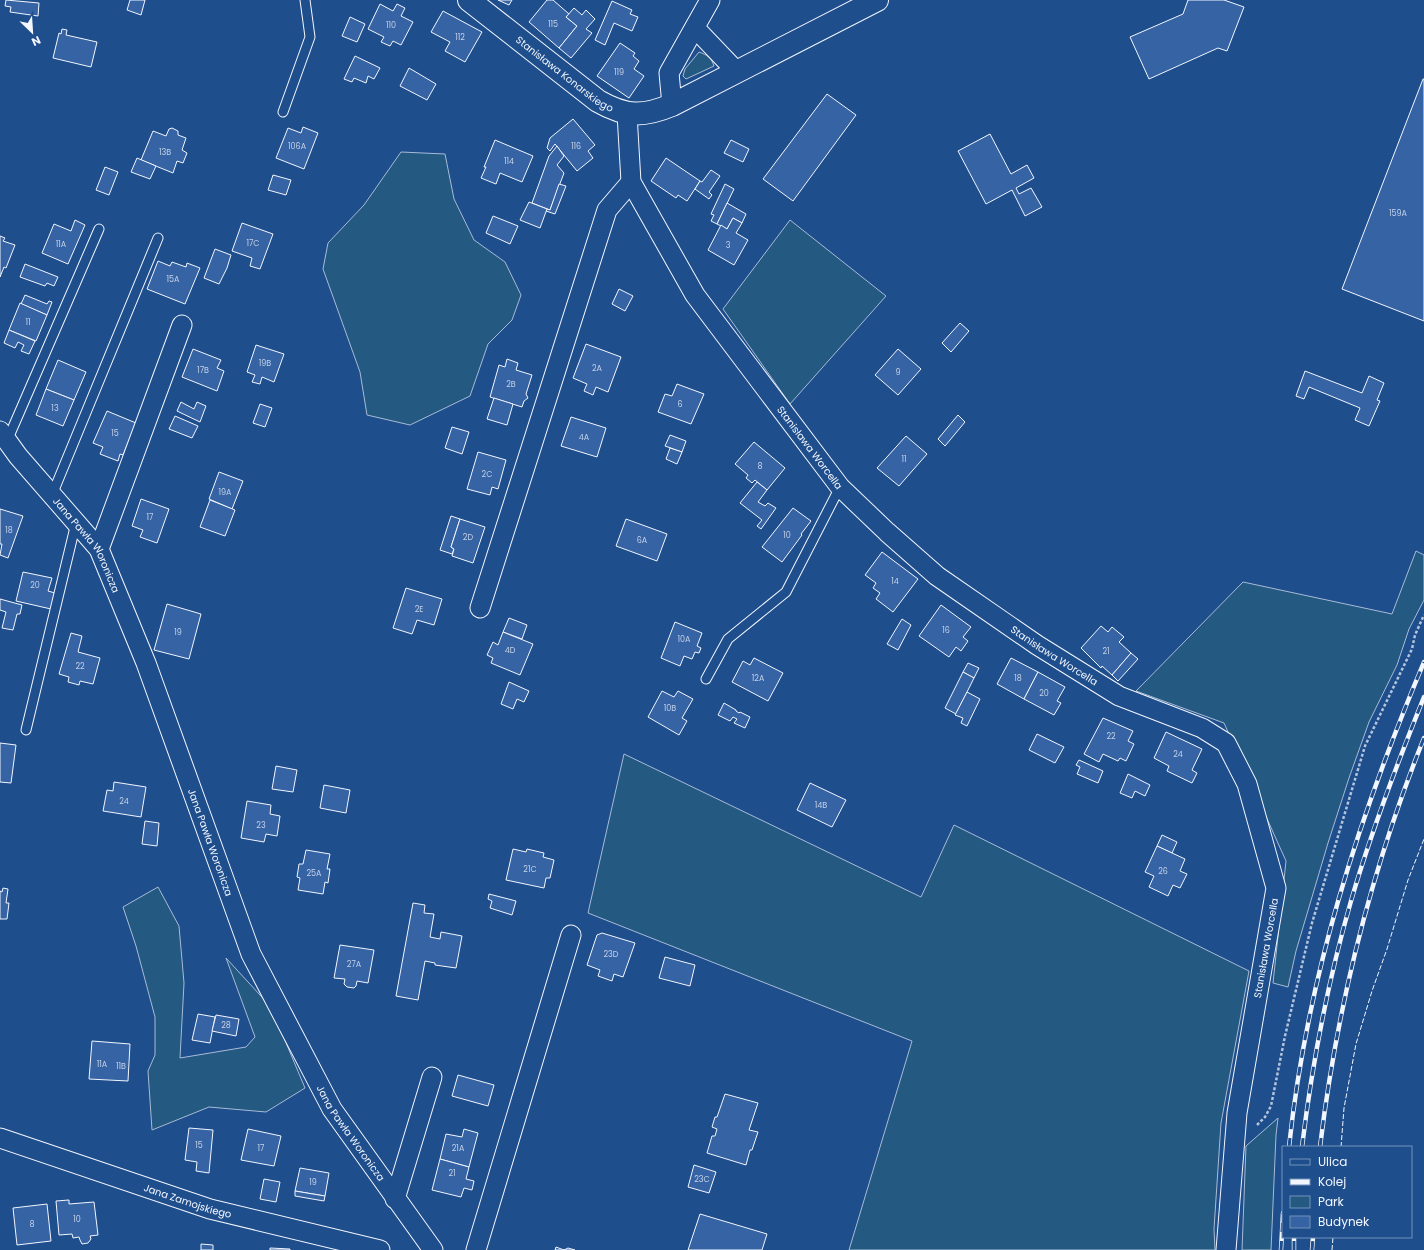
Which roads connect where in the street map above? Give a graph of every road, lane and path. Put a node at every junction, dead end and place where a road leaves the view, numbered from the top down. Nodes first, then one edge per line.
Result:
1 (305, 0) edge
2 (469, 0) edge
3 (710, 0) edge
4 (877, 0) edge
5 (695, 28) junction
6 (737, 72) junction
7 (672, 106) junction
8 (283, 112) dead end
9 (627, 114) junction
10 (630, 182) junction
11 (99, 229) dead end
12 (158, 238) dead end
13 (182, 325) dead end
14 (4, 436) edge
15 (840, 487) junction
16 (52, 495) junction
17 (76, 523) junction
18 (99, 549) junction
19 (480, 608) dead end
20 (1424, 615) edge
21 (706, 679) dead end
22 (26, 730) dead end
23 (571, 935) dead end
24 (432, 1078) dead end
25 (0, 1138) edge
26 (1234, 1150) junction
27 (395, 1199) junction
28 (380, 1250) edge
29 (433, 1250) edge
30 (476, 1250) edge
31 (1226, 1250) edge

1 - 8 lane
2 - 9 street, Stanisława Konarskiego
3 - 5 street
4 - 6 street, Stanisława Konarskiego
5 - 6 street
5 - 7 street
6 - 7 street, Stanisława Konarskiego
7 - 9 street, Stanisława Konarskiego
9 - 10 street, Stanisława Worcella
10 - 15 street, Stanisława Worcella
10 - 19 street
11 - 14 lane
12 - 16 lane
13 - 18 street
14 - 16 street, Jana Pawła Woronicza
15 - 21 lane
15 - 26 street, Stanisława Worcella
16 - 17 street, Jana Pawła Woronicza
17 - 18 street, Jana Pawła Woronicza
17 - 22 lane
18 - 27 street, Jana Pawła Woronicza
20 - 26 path
23 - 30 street
24 - 27 street
25 - 28 street, Jana Zamojskiego
26 - 31 street, Stanisława Worcella
27 - 29 street, Jana Pawła Woronicza

